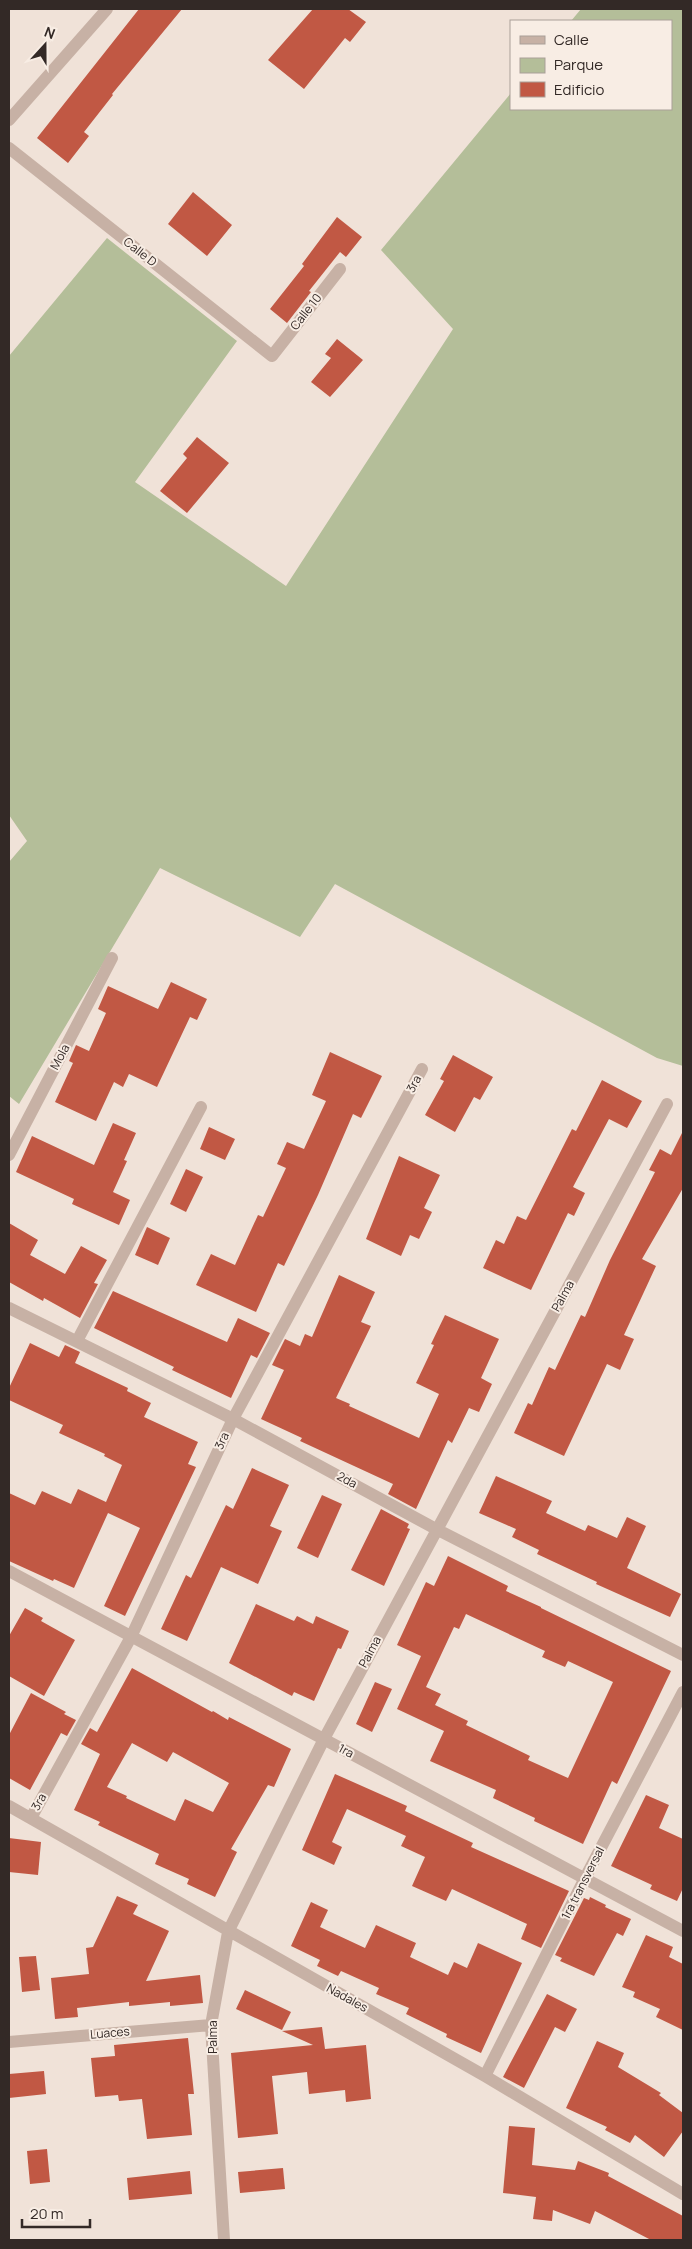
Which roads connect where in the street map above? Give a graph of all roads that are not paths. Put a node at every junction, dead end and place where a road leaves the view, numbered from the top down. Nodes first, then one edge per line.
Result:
1 (106, 9) edge
2 (9, 120) edge
3 (9, 148) edge
4 (340, 269) dead end
5 (272, 356) joint
6 (112, 958) dead end
7 (422, 1069) dead end
8 (667, 1104) dead end
9 (201, 1107) dead end
10 (9, 1155) edge
11 (9, 1308) edge
12 (77, 1341) junction
13 (233, 1418) junction
14 (436, 1529) junction
15 (9, 1571) edge
16 (132, 1637) junction
17 (683, 1655) edge
18 (683, 1692) edge
19 (324, 1739) junction
20 (9, 1806) edge
21 (30, 1818) junction
22 (585, 1878) junction
23 (683, 1931) edge
24 (228, 1932) junction
25 (211, 2025) junction
26 (9, 2042) edge
27 (485, 2076) junction
28 (683, 2194) edge
29 (224, 2240) edge

1 - 2 street
3 - 5 street, Calle D
4 - 5 street, Calle 10
6 - 10 street, Mola
7 - 13 street, 3ra
8 - 14 street, Palma
9 - 12 street
11 - 12 street, 2da
12 - 13 street, 2da
13 - 14 street, 2da
13 - 16 street, 3ra
14 - 17 street, 2da
14 - 19 street, Palma
15 - 16 street, 1ra
16 - 19 street, 1ra
16 - 21 street, 3ra
18 - 22 street, 1ra transversal
19 - 22 street, 1ra
19 - 24 street, Palma
20 - 21 street, Nadales
21 - 24 street, Nadales
22 - 23 street, 1ra
22 - 27 street, 1ra transversal
24 - 25 street, Palma
24 - 27 street, Nadales
25 - 26 street, Luaces
25 - 29 street, Palma
27 - 28 street, Nadales

